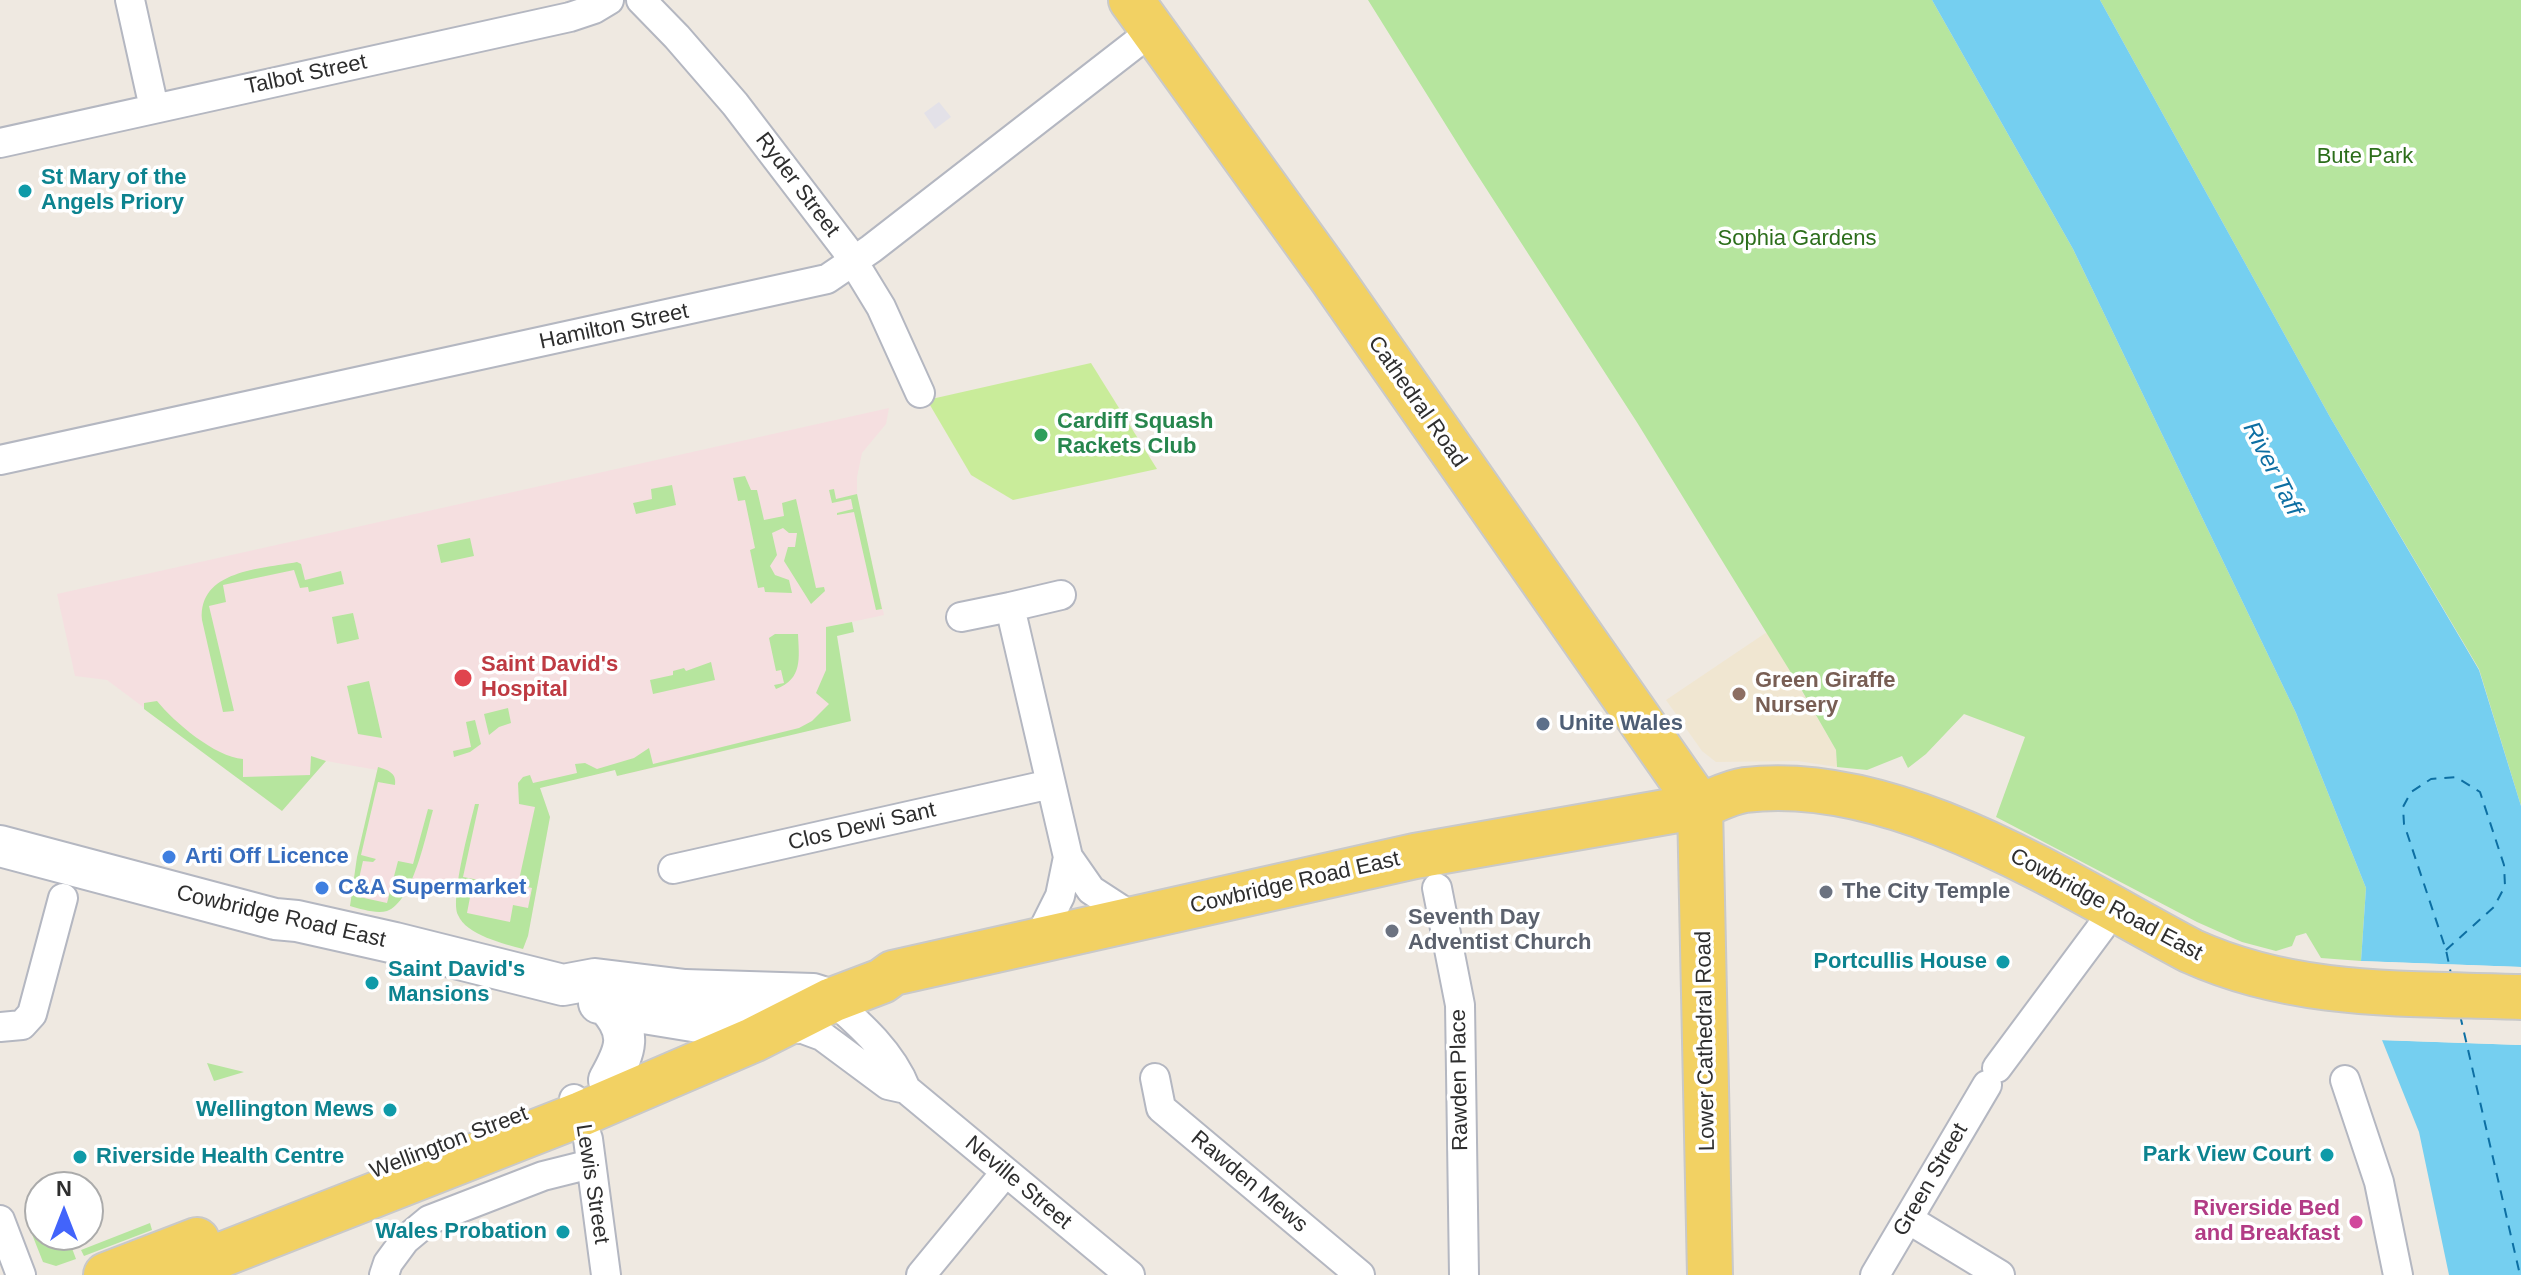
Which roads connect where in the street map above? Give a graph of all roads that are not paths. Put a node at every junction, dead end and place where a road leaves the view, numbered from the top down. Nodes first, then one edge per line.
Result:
1 (130, 0) edge
2 (609, 0) edge
3 (641, 0) edge
4 (585, 7) edge
5 (1142, 15) edge
6 (154, 108) junction
7 (0, 143) edge
8 (853, 262) junction
9 (920, 393) dead end
10 (0, 460) edge
11 (1061, 595) dead end
12 (1010, 607) junction
13 (961, 617) dead end
14 (1051, 784) junction
15 (1700, 806) junction
16 (0, 846) edge
17 (1068, 857) junction
18 (673, 869) dead end
19 (1437, 888) dead end
20 (63, 898) dead end
21 (1134, 918) junction
22 (2101, 928) junction
23 (1038, 940) junction
24 (893, 973) junction
25 (563, 985) junction
26 (2521, 997) edge
27 (832, 1000) junction
28 (2356, 1002) junction
29 (607, 1005) junction
30 (778, 1009) junction
31 (2521, 1020) edge
32 (720, 1025) junction
33 (0, 1027) edge
34 (1155, 1078) dead end
35 (2345, 1080) dead end
36 (906, 1089) junction
37 (587, 1096) junction
38 (591, 1164) junction
39 (1005, 1173) junction
40 (1908, 1219) junction
41 (0, 1220) edge
42 (21, 1275) edge
43 (106, 1275) edge
44 (170, 1275) edge
45 (384, 1275) edge
46 (606, 1275) edge
47 (921, 1275) edge
48 (1130, 1275) edge
49 (1360, 1275) edge
50 (1464, 1275) edge
51 (1710, 1275) edge
52 (1875, 1275) edge
53 (2000, 1275) edge
54 (2398, 1275) edge

1 - 6 street
2 - 4 street, Talbot Street
3 - 8 street, Ryder Street
4 - 6 street, Talbot Street
5 - 8 street, Hamilton Street
5 - 15 main road, Cathedral Road
6 - 7 street, Talbot Street
8 - 9 street, Ryder Street
8 - 10 street, Hamilton Street
11 - 12 street
12 - 13 street
12 - 14 street
14 - 17 street
14 - 18 street, Clos Dewi Sant
15 - 21 main road, Cowbridge Road East
15 - 22 main road, Cowbridge Road East
15 - 28 main road, Cowbridge Road East
15 - 51 main road, Lower Cathedral Road
16 - 25 street, Cowbridge Road East
17 - 21 street
17 - 23 street
19 - 50 street, Rawden Place
20 - 33 street
21 - 23 main road, Cowbridge Road East
22 - 28 main road, Cowbridge Road East
22 - 40 street, Green Street
23 - 24 main road, Cowbridge Road East
24 - 27 main road, Cowbridge Road East
24 - 30 main road, Cowbridge Road East
25 - 29 street, Cowbridge Road East
25 - 30 street, Cowbridge Road East
26 - 28 main road, Cowbridge Road East
27 - 30 main road, Wellington Street
27 - 36 street, Neville Street
28 - 31 main road, Cowbridge Road East
29 - 32 street, Cowbridge Road East
29 - 37 street
30 - 32 main road, Wellington Street
30 - 36 street, Neville Street
30 - 37 main road, Wellington Street
32 - 37 main road, Wellington Street
34 - 49 street, Rawden Mews
35 - 54 street
36 - 39 street, Neville Street
37 - 38 street, Lewis Street
37 - 43 main road, Wellington Street
37 - 44 main road, Wellington Street
38 - 45 street
38 - 46 street, Lewis Street
39 - 47 street
39 - 48 street, Neville Street
40 - 52 street, Green Street
40 - 53 street
41 - 42 street

